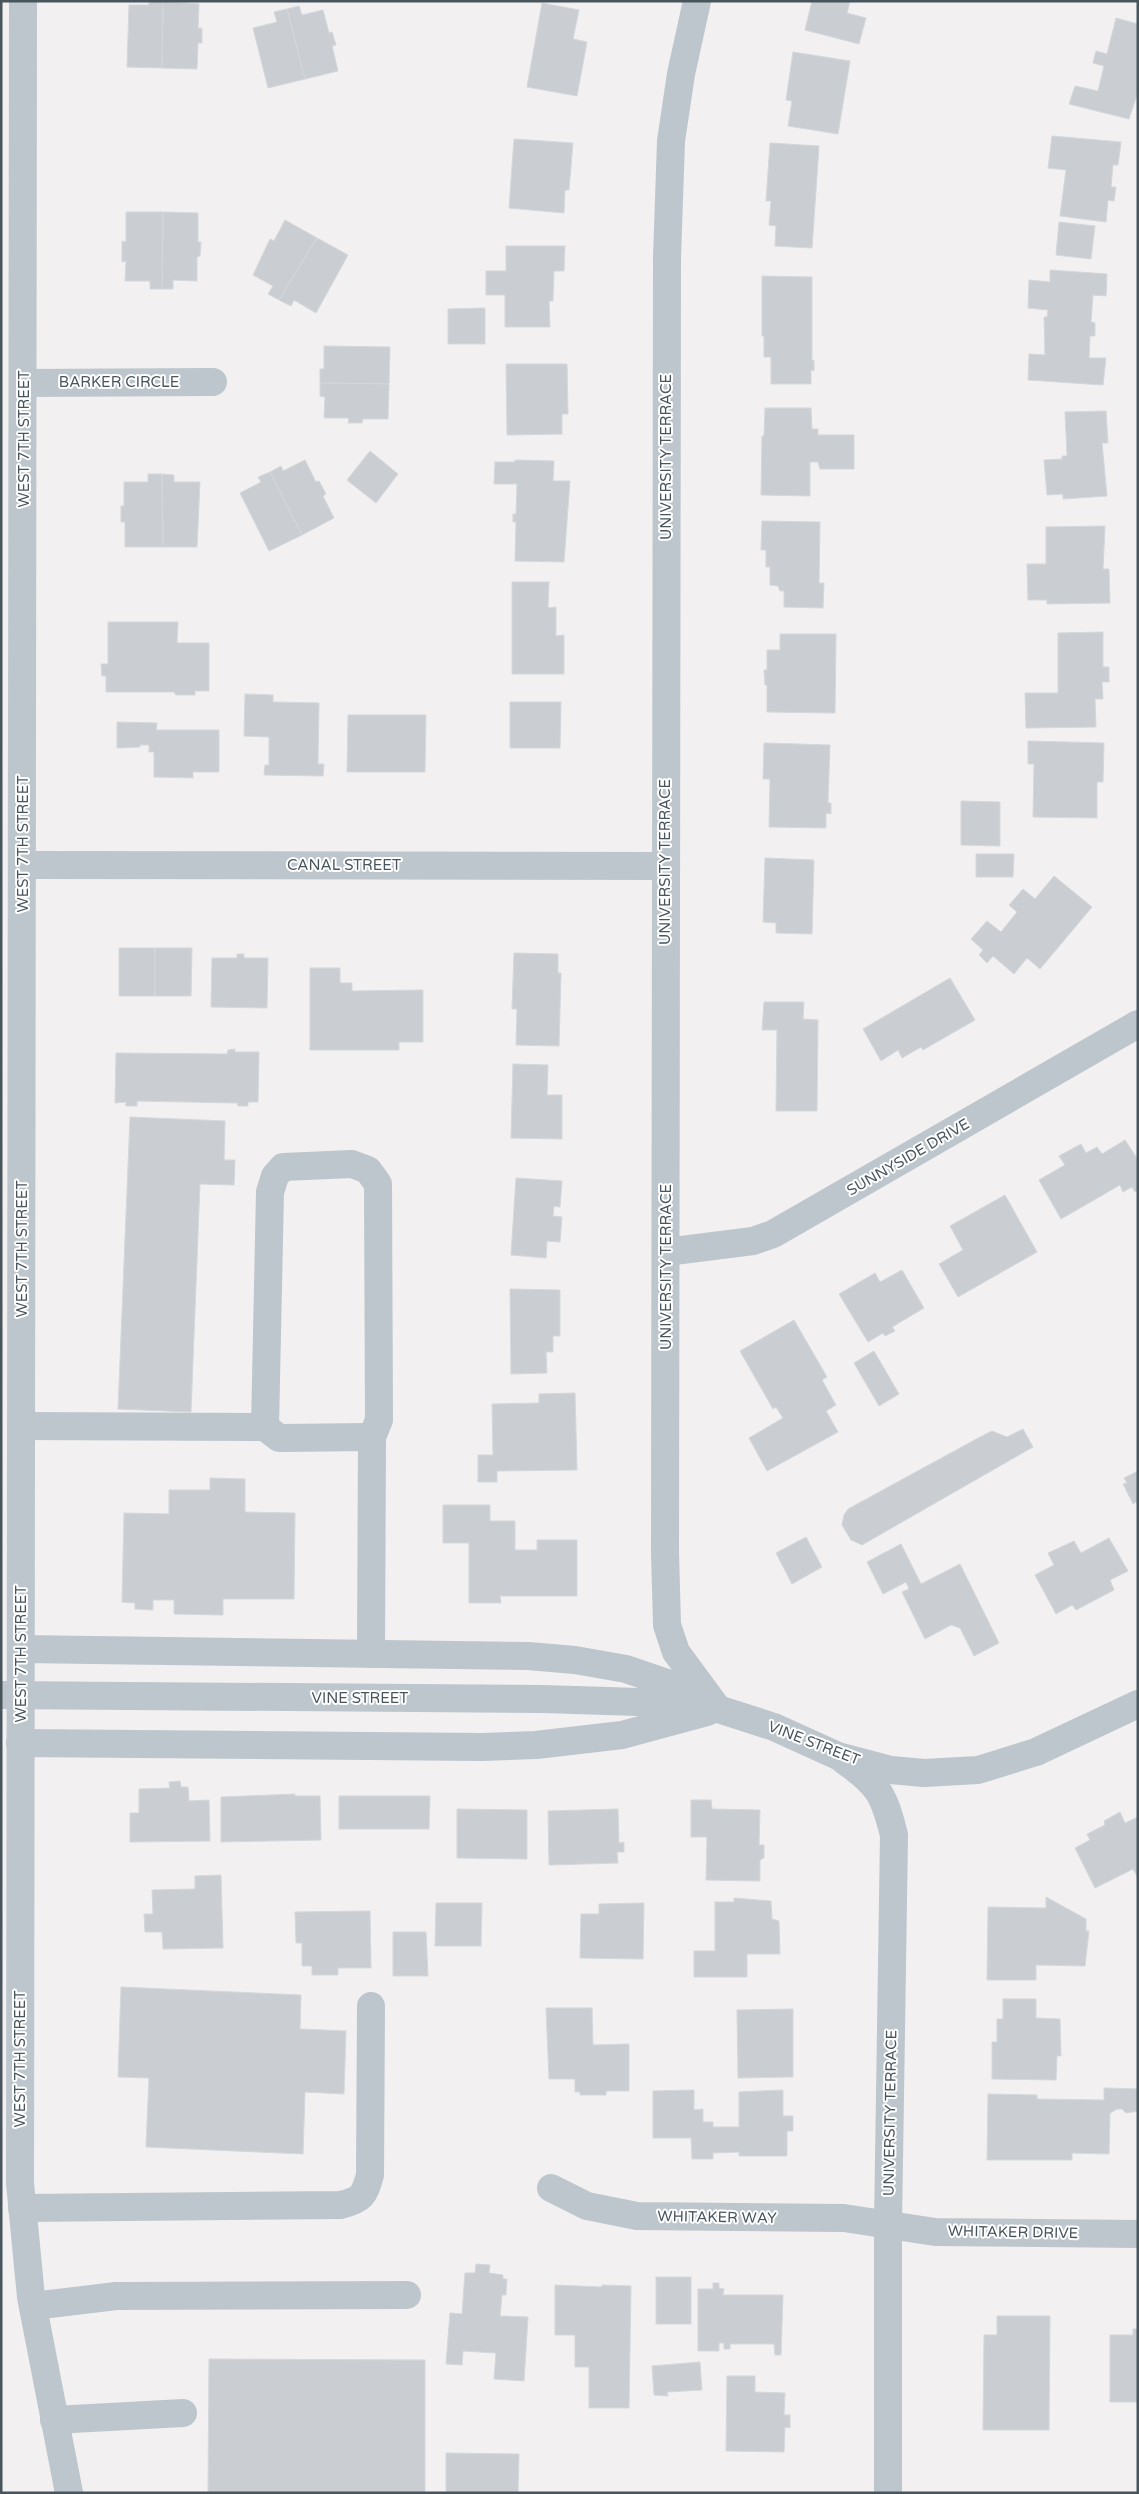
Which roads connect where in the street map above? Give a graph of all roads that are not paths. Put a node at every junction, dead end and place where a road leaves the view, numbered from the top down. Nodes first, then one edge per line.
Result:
1 (23, 1) edge
2 (697, 1) edge
3 (12, 31) edge
4 (213, 382) dead end
5 (24, 383) junction
6 (23, 865) junction
7 (665, 866) junction
8 (1138, 1024) edge
9 (666, 1252) junction
10 (21, 1426) junction
11 (265, 1427) junction
12 (372, 1437) junction
13 (21, 1649) junction
14 (371, 1654) junction
15 (1, 1695) edge
16 (1138, 1704) edge
17 (718, 1709) junction
18 (20, 1743) junction
19 (838, 1756) junction
20 (371, 2006) dead end
21 (551, 2188) dead end
22 (22, 2208) junction
23 (888, 2225) junction
24 (1138, 2234) edge
25 (407, 2295) dead end
26 (33, 2306) junction
27 (183, 2413) dead end
28 (54, 2420) junction
29 (69, 2493) edge
30 (888, 2493) edge

1 - 3 street, WEST 7TH STREET
2 - 7 street, UNIVERSITY TERRACE
3 - 5 street, WEST 7TH STREET
4 - 5 street, BARKER CIRCLE
5 - 6 street, WEST 7TH STREET
6 - 7 street, CANAL STREET
6 - 10 street, WEST 7TH STREET
7 - 9 street, UNIVERSITY TERRACE
8 - 9 street, SUNNYSIDE DRIVE
9 - 17 street, UNIVERSITY TERRACE
10 - 11 street
10 - 13 street, WEST 7TH STREET
11 - 12 street
11 - 12 street
12 - 14 street
13 - 14 street, VINE STREET
13 - 18 street, WEST 7TH STREET
14 - 17 street, VINE STREET
15 - 17 street, VINE STREET
16 - 19 street, VINE STREET
17 - 18 street
17 - 19 street, VINE STREET
18 - 22 street, WEST 7TH STREET
19 - 23 street, UNIVERSITY TERRACE
20 - 22 street
21 - 23 street, WHITAKER WAY
22 - 26 street, WEST 7TH STREET
23 - 24 street, WHITAKER DRIVE
23 - 30 street, UNIVERSITY TERRACE
25 - 26 street
26 - 28 street, WEST 7TH STREET
27 - 28 street
28 - 29 street, WEST 7TH STREET

